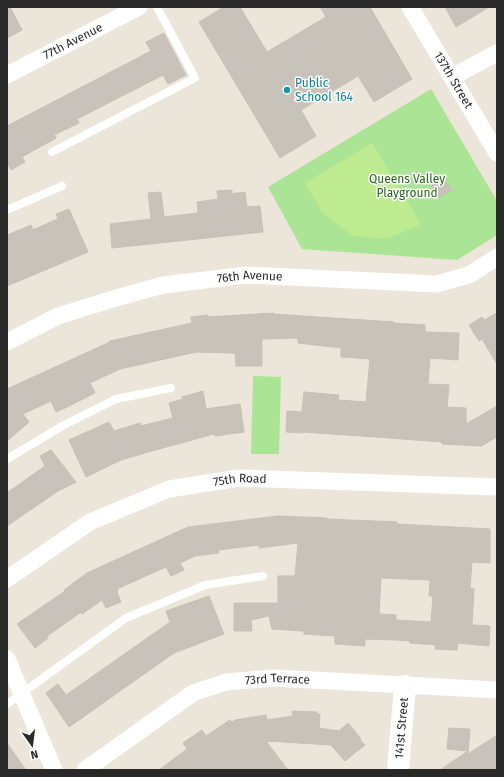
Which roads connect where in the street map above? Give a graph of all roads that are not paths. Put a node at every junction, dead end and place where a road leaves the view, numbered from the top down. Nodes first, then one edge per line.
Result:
1 (139, 7) edge
2 (157, 7) edge
3 (410, 7) edge
4 (497, 53) edge
5 (7, 75) edge
6 (452, 77) junction
7 (52, 152) dead end
8 (497, 153) edge
9 (62, 186) dead end
10 (7, 210) edge
11 (497, 257) edge
12 (7, 342) edge
13 (171, 388) dead end
14 (7, 459) edge
15 (497, 487) edge
16 (263, 576) dead end
17 (7, 579) edge
18 (7, 659) edge
19 (404, 686) junction
20 (497, 690) edge
21 (22, 694) junction
22 (7, 704) edge
23 (54, 770) edge
24 (85, 770) edge
25 (398, 770) edge

1 - 5 street, 77th Avenue
2 - 7 lane
3 - 6 street, 137th Street
4 - 6 street
6 - 8 street, 137th Street
9 - 10 lane
11 - 12 street, 76th Avenue
13 - 14 lane
15 - 17 street, 75th Road
16 - 21 lane
18 - 21 street
19 - 20 street, 73rd Terrace
19 - 24 street, 73rd Terrace
19 - 25 street, 141st Street
21 - 22 lane
21 - 23 street

